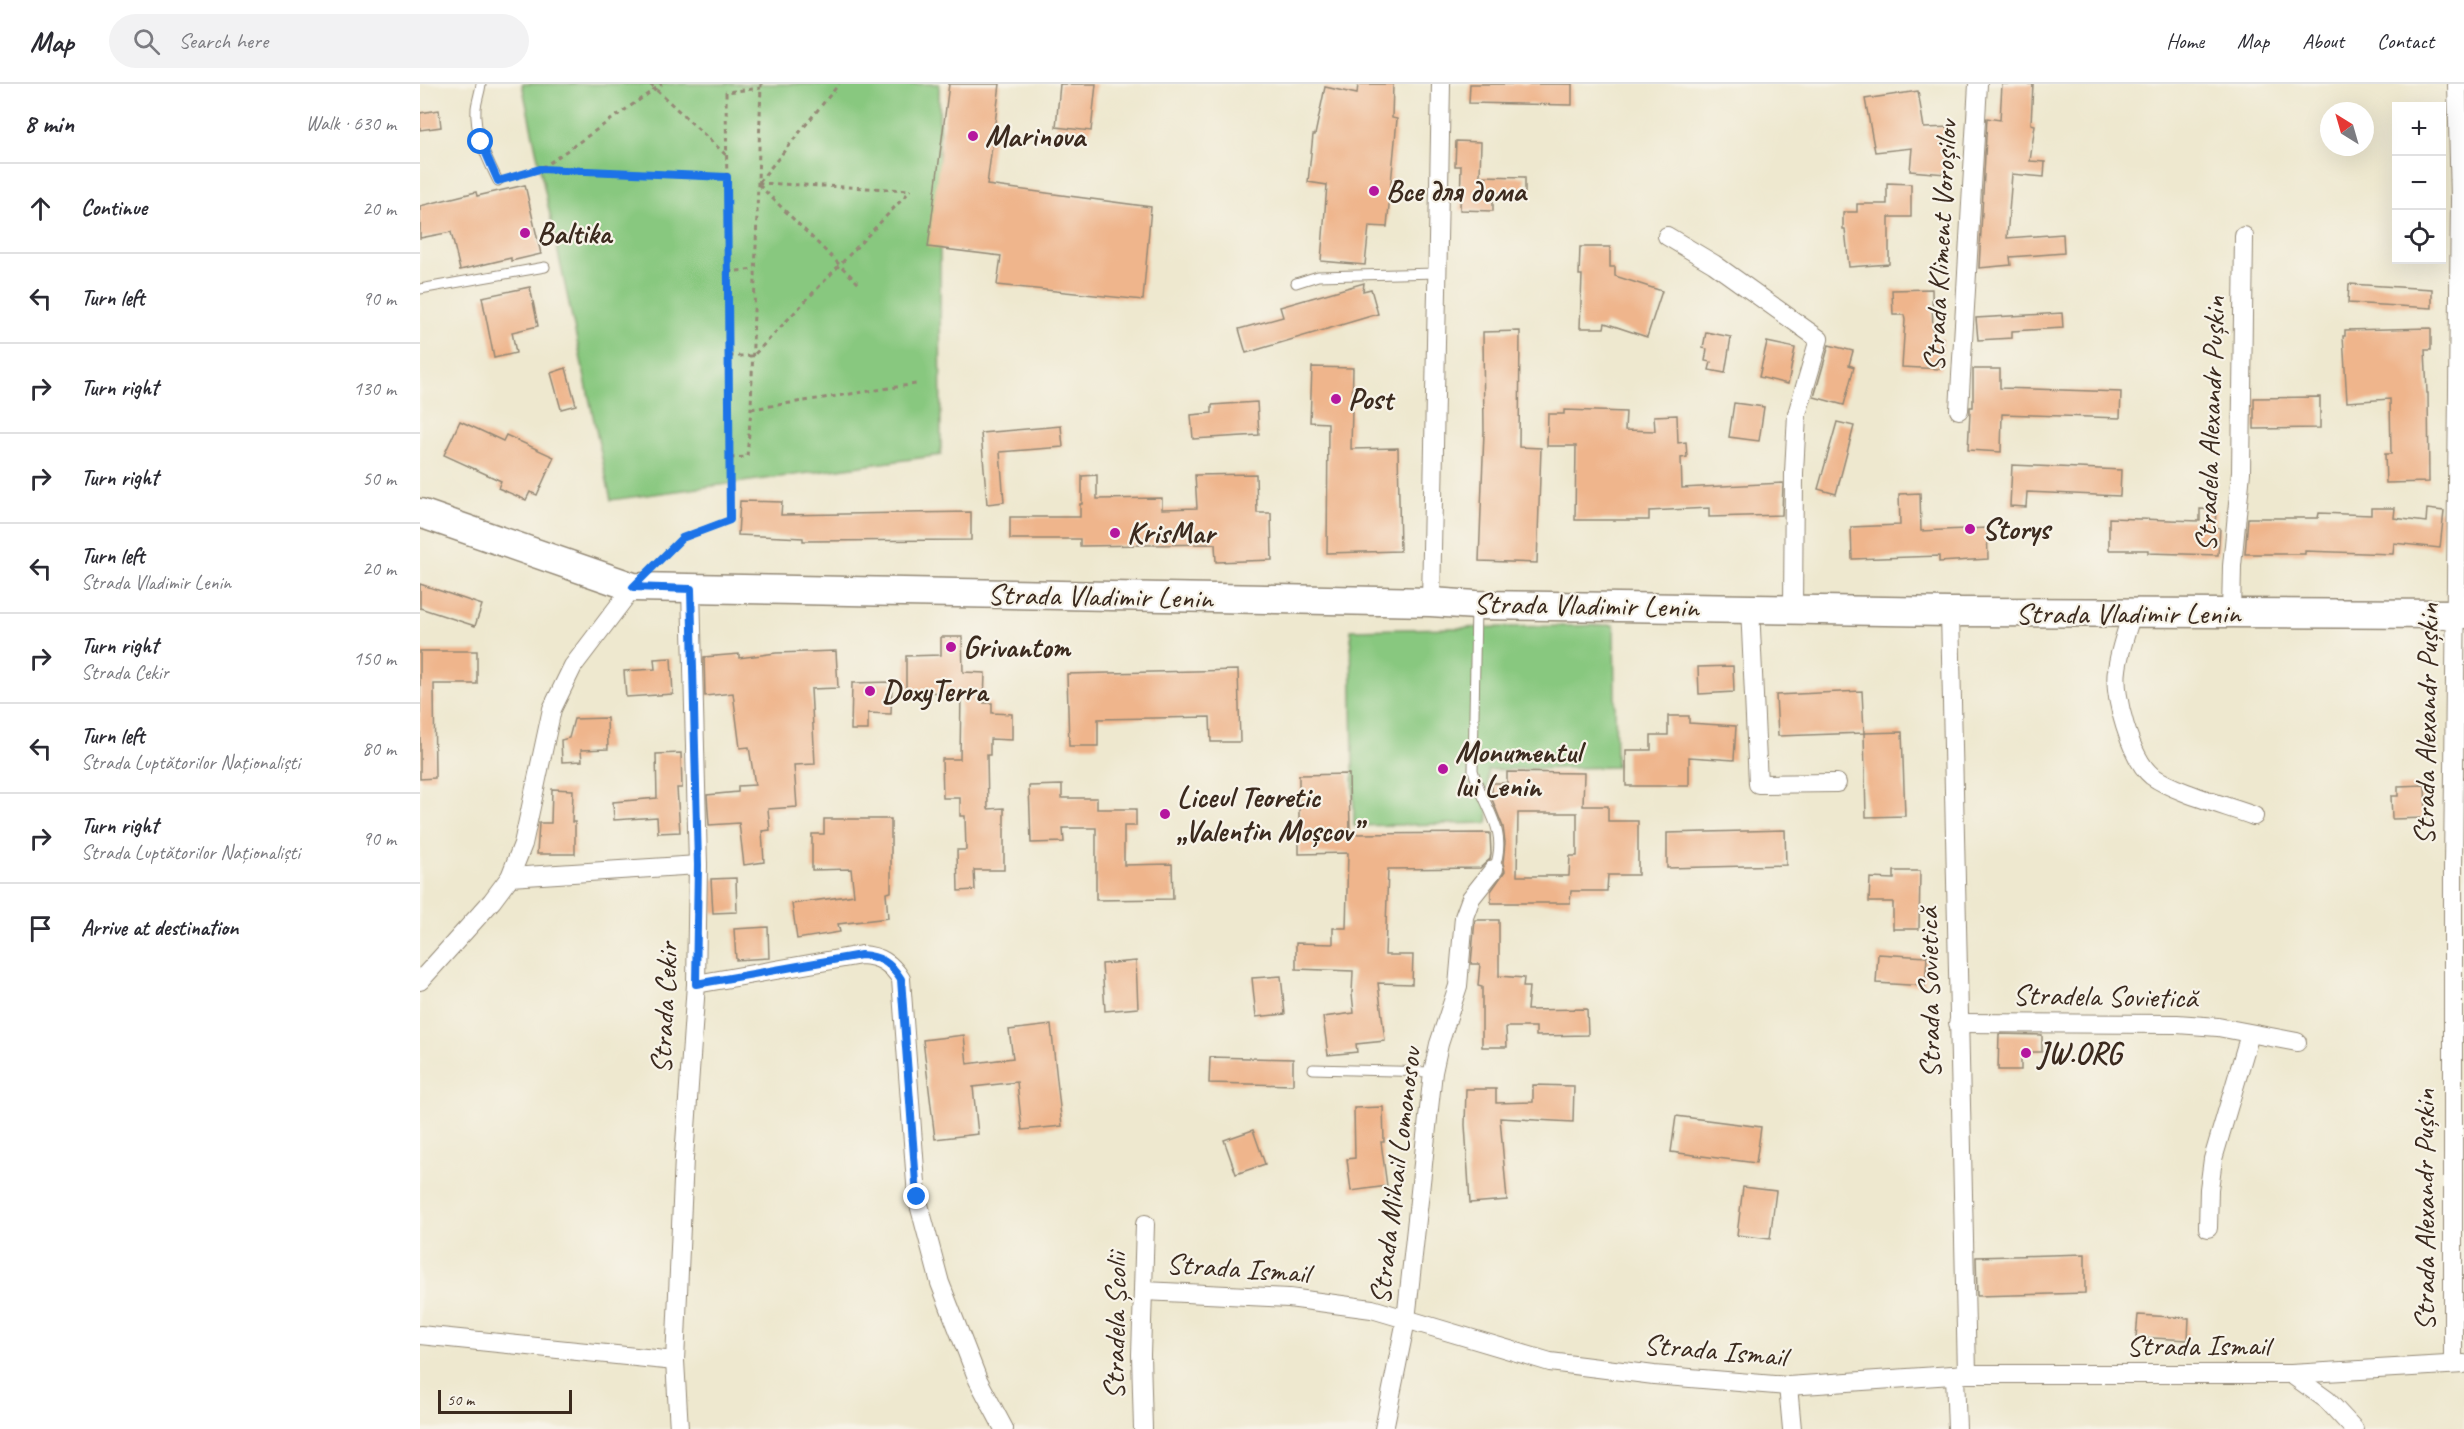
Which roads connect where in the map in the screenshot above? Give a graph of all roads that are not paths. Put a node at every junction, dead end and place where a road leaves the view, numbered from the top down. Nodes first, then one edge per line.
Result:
1 (482, 84) edge
2 (1441, 84) edge
3 (1978, 84) edge
4 (2457, 84) edge
5 (498, 181) road end
6 (2462, 198) edge
7 (1667, 236) dead end
8 (2244, 236) dead end
9 (545, 267) dead end
10 (1437, 273) junction
11 (1296, 284) dead end
12 (420, 289) edge
13 (1959, 410) dead end
14 (420, 513) edge
15 (633, 587) junction
16 (691, 589) junction
17 (1431, 602) junction
18 (1476, 604) junction
19 (1750, 607) junction
20 (1793, 608) junction
21 (1950, 612) junction
22 (2132, 613) junction
23 (2231, 614) junction
24 (2460, 614) edge
25 (1837, 783) dead end
26 (2254, 816) dead end
27 (698, 865) junction
28 (1494, 869) joint
29 (2458, 870) edge
30 (510, 877) junction
31 (420, 981) edge
32 (696, 984) junction
33 (1958, 1023) junction
34 (2250, 1034) junction
35 (2297, 1042) dead end
36 (1313, 1070) dead end
37 (1433, 1072) junction
38 (1145, 1224) dead end
39 (2208, 1228) dead end
40 (1144, 1291) junction
41 (1406, 1320) junction
42 (420, 1335) edge
43 (675, 1361) junction
44 (2458, 1364) edge
45 (1961, 1374) junction
46 (2291, 1374) junction
47 (1788, 1386) junction
48 (679, 1429) edge
49 (1004, 1429) edge
50 (1143, 1429) edge
51 (1384, 1429) edge
52 (1792, 1429) edge
53 (1957, 1429) edge
54 (2354, 1429) edge

1 - 5 lane
2 - 10 street
3 - 13 street, Strada Kliment Voroșilov
4 - 6 street, Strada Alexandr Pușkin
6 - 24 street, Strada Alexandr Pușkin
7 - 20 street
8 - 23 street, Stradela Alexandr Pușkin
9 - 12 lane
10 - 11 lane
10 - 17 street
14 - 15 main road, Strada Vladimir Lenin
15 - 16 main road, Strada Vladimir Lenin
15 - 30 street
16 - 17 main road, Strada Vladimir Lenin
16 - 27 street, Strada Cekir
17 - 18 main road, Strada Vladimir Lenin
18 - 19 main road, Strada Vladimir Lenin
18 - 28 lane
19 - 20 main road, Strada Vladimir Lenin
19 - 25 street
20 - 21 main road, Strada Vladimir Lenin
21 - 22 main road, Strada Vladimir Lenin
21 - 33 street, Strada Sovietică
22 - 23 main road, Strada Vladimir Lenin
22 - 26 street
23 - 24 main road, Strada Vladimir Lenin
24 - 29 street, Strada Alexandr Pușkin
27 - 30 street
27 - 32 street, Strada Cekir
28 - 37 street, Strada Mihail Lomonosov
29 - 44 street, Strada Alexandr Pușkin
30 - 31 street
32 - 43 street, Strada Cekir
32 - 49 street
33 - 34 street, Stradela Sovietică
33 - 45 street, Strada Sovietică
34 - 35 street, Stradela Sovietică
34 - 39 street
36 - 37 lane
37 - 41 street, Strada Mihail Lomonosov
38 - 40 street, Stradela Școlii
40 - 41 street, Strada Ismail
40 - 50 street, Stradela Școlii
41 - 47 street, Strada Ismail
41 - 51 street, Strada Mihail Lomonosov
42 - 43 street
43 - 48 street, Strada Cekir
44 - 46 street, Strada Ismail
45 - 46 street, Strada Ismail
45 - 47 street, Strada Ismail
45 - 53 street, Strada Sovietică
46 - 54 street, Strada Ismail
47 - 52 street

